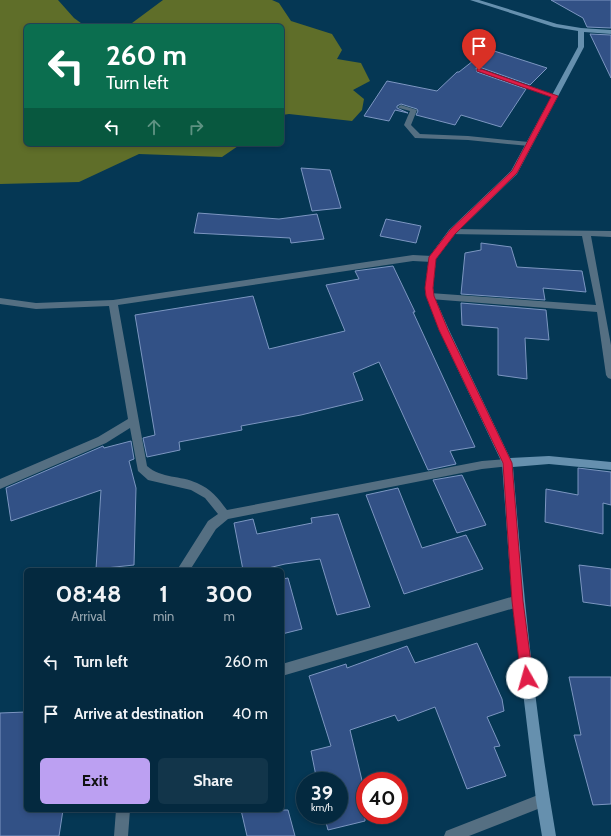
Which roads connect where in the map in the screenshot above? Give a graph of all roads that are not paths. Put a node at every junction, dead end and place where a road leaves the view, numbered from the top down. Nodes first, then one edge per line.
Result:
1 (473, 0) edge
2 (581, 30) junction
3 (611, 32) edge
4 (479, 70) dead end
5 (555, 96) junction
6 (401, 107) dead end
7 (529, 144) junction
8 (452, 232) junction
9 (586, 234) junction
10 (611, 234) edge
11 (432, 259) junction
12 (430, 296) junction
13 (0, 301) edge
14 (113, 303) junction
15 (601, 309) junction
16 (611, 375) edge
17 (134, 421) junction
18 (507, 463) junction
19 (611, 466) edge
20 (0, 484) edge
21 (225, 515) junction
22 (184, 568) edge
23 (518, 601) junction
24 (284, 669) edge
25 (543, 800) junction
26 (123, 812) edge
27 (121, 836) edge
28 (451, 836) edge
29 (549, 836) edge

1 - 2 street
2 - 3 street
2 - 5 street
4 - 5 street
5 - 7 street
6 - 7 street
7 - 8 street
8 - 9 street
8 - 11 street
9 - 10 street
9 - 15 street
11 - 12 street
11 - 14 street
12 - 15 street
12 - 18 street
13 - 14 street
14 - 17 street
15 - 16 street
17 - 20 street
17 - 21 street
18 - 19 street
18 - 21 street
18 - 23 street
21 - 22 street
23 - 24 street
23 - 25 street
25 - 28 street
25 - 29 street
26 - 27 street

